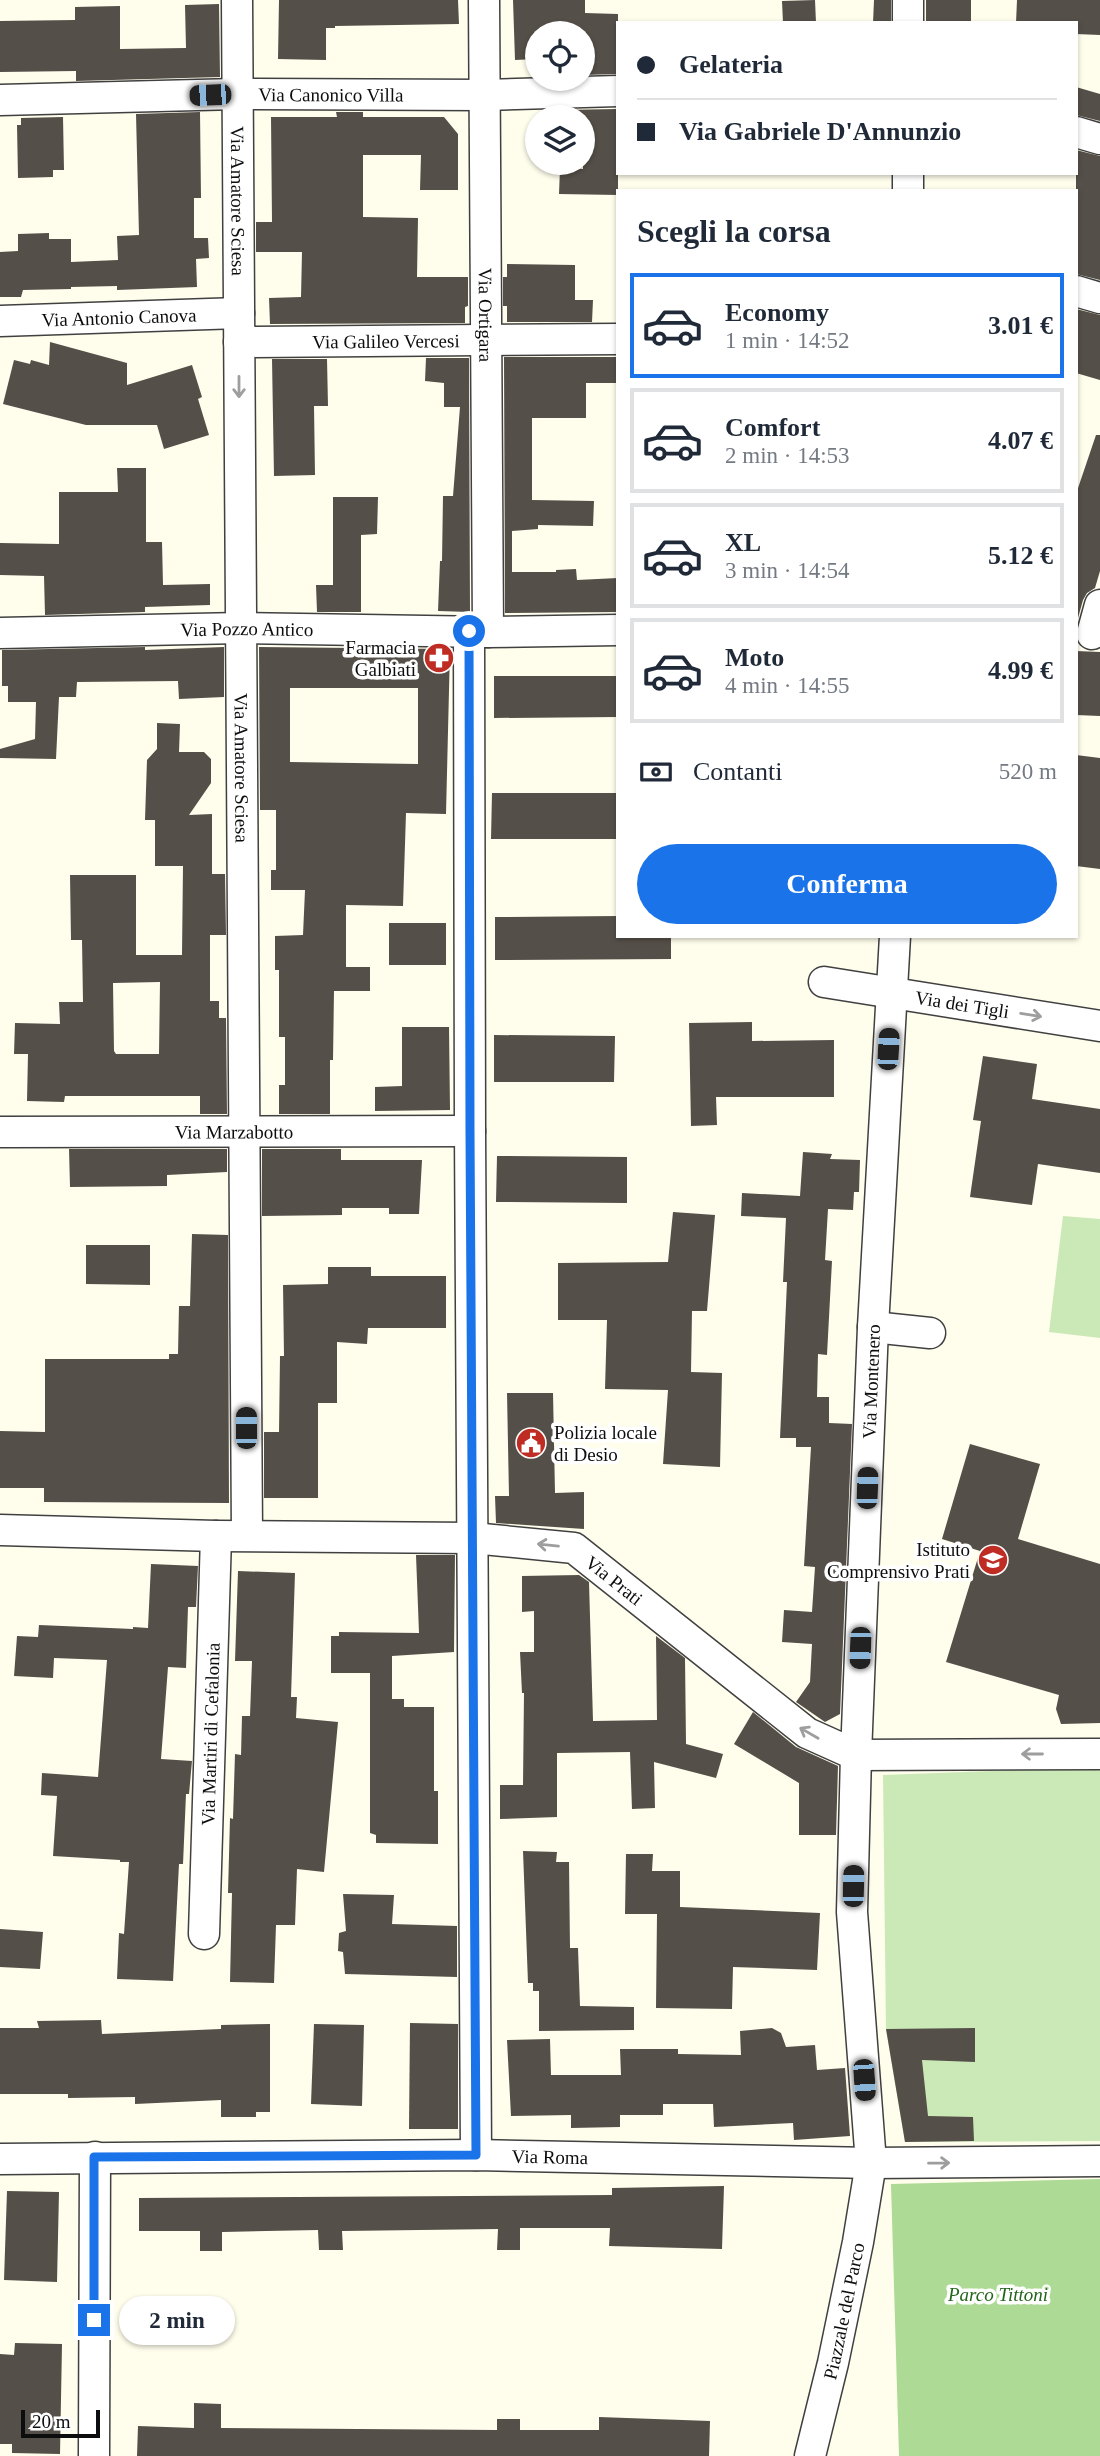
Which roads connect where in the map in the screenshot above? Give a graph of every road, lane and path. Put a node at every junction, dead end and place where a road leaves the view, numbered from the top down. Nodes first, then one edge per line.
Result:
1 (237, 0) edge
2 (484, 0) edge
3 (908, 0) edge
4 (908, 21) edge
5 (616, 91) edge
6 (237, 94) junction
7 (485, 95) junction
8 (0, 100) edge
9 (1078, 133) edge
10 (1100, 139) edge
11 (1078, 292) edge
12 (1100, 299) edge
13 (239, 313) junction
14 (0, 321) edge
15 (616, 339) edge
16 (486, 340) junction
17 (239, 342) junction
18 (1100, 605) edge
19 (242, 628) junction
20 (616, 630) edge
21 (479, 631) junction
22 (0, 632) edge
23 (1089, 634) edge
24 (895, 938) edge
25 (824, 982) dead end
26 (891, 994) junction
27 (1100, 1026) edge
28 (470, 1131) junction
29 (0, 1132) edge
30 (245, 1133) junction
31 (873, 1327) junction
32 (930, 1333) dead end
33 (0, 1530) edge
34 (247, 1535) junction
35 (216, 1536) junction
36 (473, 1538) junction
37 (1100, 1754) edge
38 (856, 1755) junction
39 (204, 1934) dead end
40 (476, 2155) junction
41 (94, 2157) junction
42 (0, 2159) edge
43 (1100, 2161) edge
44 (871, 2163) junction
45 (94, 2456) edge
46 (810, 2456) edge

1 - 6 street, Via Amatore Sciesa
2 - 7 street, Via Ortigara
3 - 4 street
5 - 7 street, Via Canonico Villa
6 - 7 street, Via Canonico Villa
6 - 8 street, Via Canonico Villa
6 - 13 street, Via Amatore Sciesa
7 - 16 street, Via Ortigara
9 - 10 street
11 - 12 street
13 - 14 street, Via Antonio Canova
13 - 17 street, Via Amatore Sciesa
15 - 16 street, Via Galileo Vercesi
16 - 17 street, Via Galileo Vercesi
16 - 21 street, Via Ortigara
17 -> 19 street, Via Amatore Sciesa
18 - 23 street
19 - 21 street, Via Pozzo Antico
19 - 22 street, Via Pozzo Antico
19 - 30 street, Via Amatore Sciesa
20 - 21 street, Via Pozzo Antico
21 - 28 street, Via Ortigara
24 - 26 street, Via Montenero
25 - 26 street, Via dei Tigli
26 -> 27 street, Via dei Tigli
26 - 31 street, Via Montenero
28 - 30 street, Via Marzabotto
28 - 36 street, Via Ortigara
29 - 30 street, Via Marzabotto
30 - 34 street, Via Amatore Sciesa
31 - 32 street
31 - 38 street, Via Montenero
33 - 35 street, Via Prati
34 - 35 street, Via Prati
34 - 36 street, Via Prati
35 - 39 street, Via Martiri di Cefalonia
38 -> 36 street, Via Prati
36 - 40 street, Via Ortigara
37 -> 38 street, Via Prati
38 - 44 street, Via Montenero
40 - 41 street, Via Roma
40 - 44 street, Via Roma
41 - 42 street, Via Roma
41 - 45 street
44 -> 43 street, Via Roma
44 - 46 street, Piazzale del Parco

